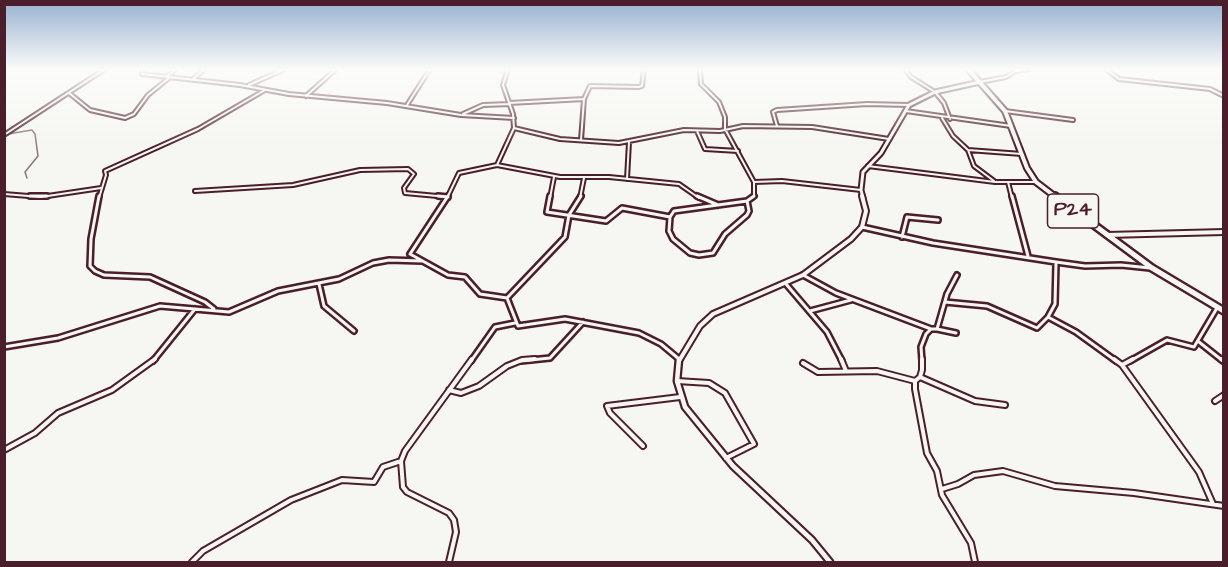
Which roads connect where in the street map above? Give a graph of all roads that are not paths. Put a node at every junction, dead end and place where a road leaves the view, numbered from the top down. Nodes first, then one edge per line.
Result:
1 (65, 95) edge
2 (72, 95) edge
3 (148, 95) edge
4 (256, 95) edge
5 (302, 95) edge
6 (412, 95) edge
7 (506, 95) edge
8 (586, 95) edge
9 (713, 95) edge
10 (926, 95) edge
11 (938, 95) edge
12 (992, 95) edge
13 (306, 96) joint
14 (584, 99) junction
15 (509, 104) junction
16 (406, 105) junction
17 (909, 105) junction
18 (906, 111) junction
19 (1005, 111) junction
20 (461, 115) junction
21 (514, 118) junction
22 (942, 118) junction
23 (950, 119) junction
24 (1073, 120) dead end
25 (777, 126) junction
26 (1011, 126) junction
27 (514, 128) junction
28 (725, 129) junction
29 (697, 131) junction
30 (4, 135) edge
31 (889, 139) junction
32 (581, 140) junction
33 (629, 142) junction
34 (968, 150) junction
35 (738, 151) junction
36 (1022, 154) junction
37 (497, 165) junction
38 (867, 166) junction
39 (554, 177) junction
40 (584, 178) junction
41 (627, 179) junction
42 (754, 182) junction
43 (995, 182) junction
44 (1008, 182) junction
45 (1036, 182) junction
46 (101, 188) junction
47 (195, 190) dead end
48 (861, 190) junction
49 (4, 194) edge
50 (448, 197) junction
51 (747, 201) junction
52 (718, 205) junction
53 (569, 214) junction
54 (670, 217) junction
55 (938, 220) dead end
56 (862, 227) junction
57 (1224, 232) edge
58 (1106, 235) junction
59 (902, 237) junction
60 (1028, 256) junction
61 (424, 261) junction
62 (1056, 262) junction
63 (1152, 268) junction
64 (803, 275) junction
65 (957, 275) dead end
66 (319, 284) junction
67 (786, 284) junction
68 (507, 298) junction
69 (853, 299) junction
70 (945, 302) junction
71 (1217, 307) junction
72 (195, 309) junction
73 (215, 310) junction
74 (810, 311) junction
75 (1224, 311) edge
76 (1048, 317) junction
77 (515, 322) junction
78 (583, 322) junction
79 (931, 329) junction
80 (938, 329) junction
81 (354, 332) dead end
82 (956, 333) dead end
83 (1199, 342) junction
84 (4, 347) edge
85 (679, 359) junction
86 (1224, 361) edge
87 (804, 363) dead end
88 (1122, 365) junction
89 (846, 371) junction
90 (920, 377) junction
91 (677, 381) junction
92 (915, 381) junction
93 (449, 390) junction
94 (1224, 395) edge
95 (680, 397) junction
96 (1215, 401) dead end
97 (1005, 405) dead end
98 (643, 446) dead end
99 (4, 450) edge
100 (726, 458) junction
101 (401, 461) junction
102 (942, 489) junction
103 (1214, 504) junction
104 (1224, 506) edge
105 (192, 562) edge
106 (449, 562) edge
107 (830, 562) edge
108 (975, 562) edge

1 - 30 street
2 - 3 street
4 - 46 street
5 - 13 street
6 - 16 street
7 - 15 street
8 - 14 street
9 - 28 street
10 - 17 street
11 - 23 street
12 - 19 main road, P24
13 - 16 street
14 - 15 street
14 - 32 street
15 - 20 street
15 - 21 street
16 - 20 street
17 - 18 street
17 - 25 street
18 - 22 street
18 - 31 street
19 - 24 street
19 - 26 main road, P24
20 - 21 street
21 - 27 street
22 - 23 street
22 - 34 street
23 - 26 street
25 - 28 street
25 - 31 street
26 - 36 main road, P24
27 - 32 street
27 - 37 street
28 - 29 street
28 - 35 street
29 - 33 street
29 - 35 street
31 - 38 street
32 - 33 street
33 - 41 street
34 - 36 street
34 - 43 street
35 - 42 street
36 - 45 main road, P24
37 - 39 street
37 - 50 street
38 - 43 street
38 - 48 street
39 - 40 street
39 - 53 street
40 - 41 street
40 - 53 street
41 - 52 street
42 - 48 street
42 - 51 street
43 - 44 street
44 - 45 street
44 - 60 street
45 - 58 main road, P24
46 - 49 street
46 - 73 street
47 - 50 street
48 - 56 street
50 - 61 street
51 - 52 street
51 - 54 street
52 - 54 street
53 - 54 street
53 - 68 street
55 - 59 street
56 - 59 street
56 - 64 street
57 - 58 street
58 - 63 main road, P24
59 - 60 street
60 - 62 street
61 - 66 street
61 - 68 street
62 - 63 street
62 - 76 street
63 - 71 main road, P24
64 - 67 street
64 - 69 street
65 - 70 street
66 - 73 street
66 - 81 street
67 - 74 street
67 - 85 street
68 - 77 street
69 - 74 street
69 - 79 street
70 - 76 street
70 - 80 street
71 - 75 main road, P24
71 - 83 street
72 - 73 street
72 - 84 street
72 - 99 street
74 - 89 street
76 - 88 street
77 - 78 street
77 - 93 street
78 - 85 street
78 - 93 street
79 - 80 street
79 - 90 street
80 - 82 street
83 - 86 street
83 - 88 street
85 - 91 street
87 - 89 street
88 - 103 street
89 - 92 street
90 - 92 street
90 - 97 street
91 - 95 street
91 - 100 street
92 - 102 street
93 - 101 street
94 - 96 street
95 - 98 street
95 - 100 street
100 - 107 street
101 - 105 street
101 - 106 street
102 - 103 street
102 - 108 street
103 - 104 street

